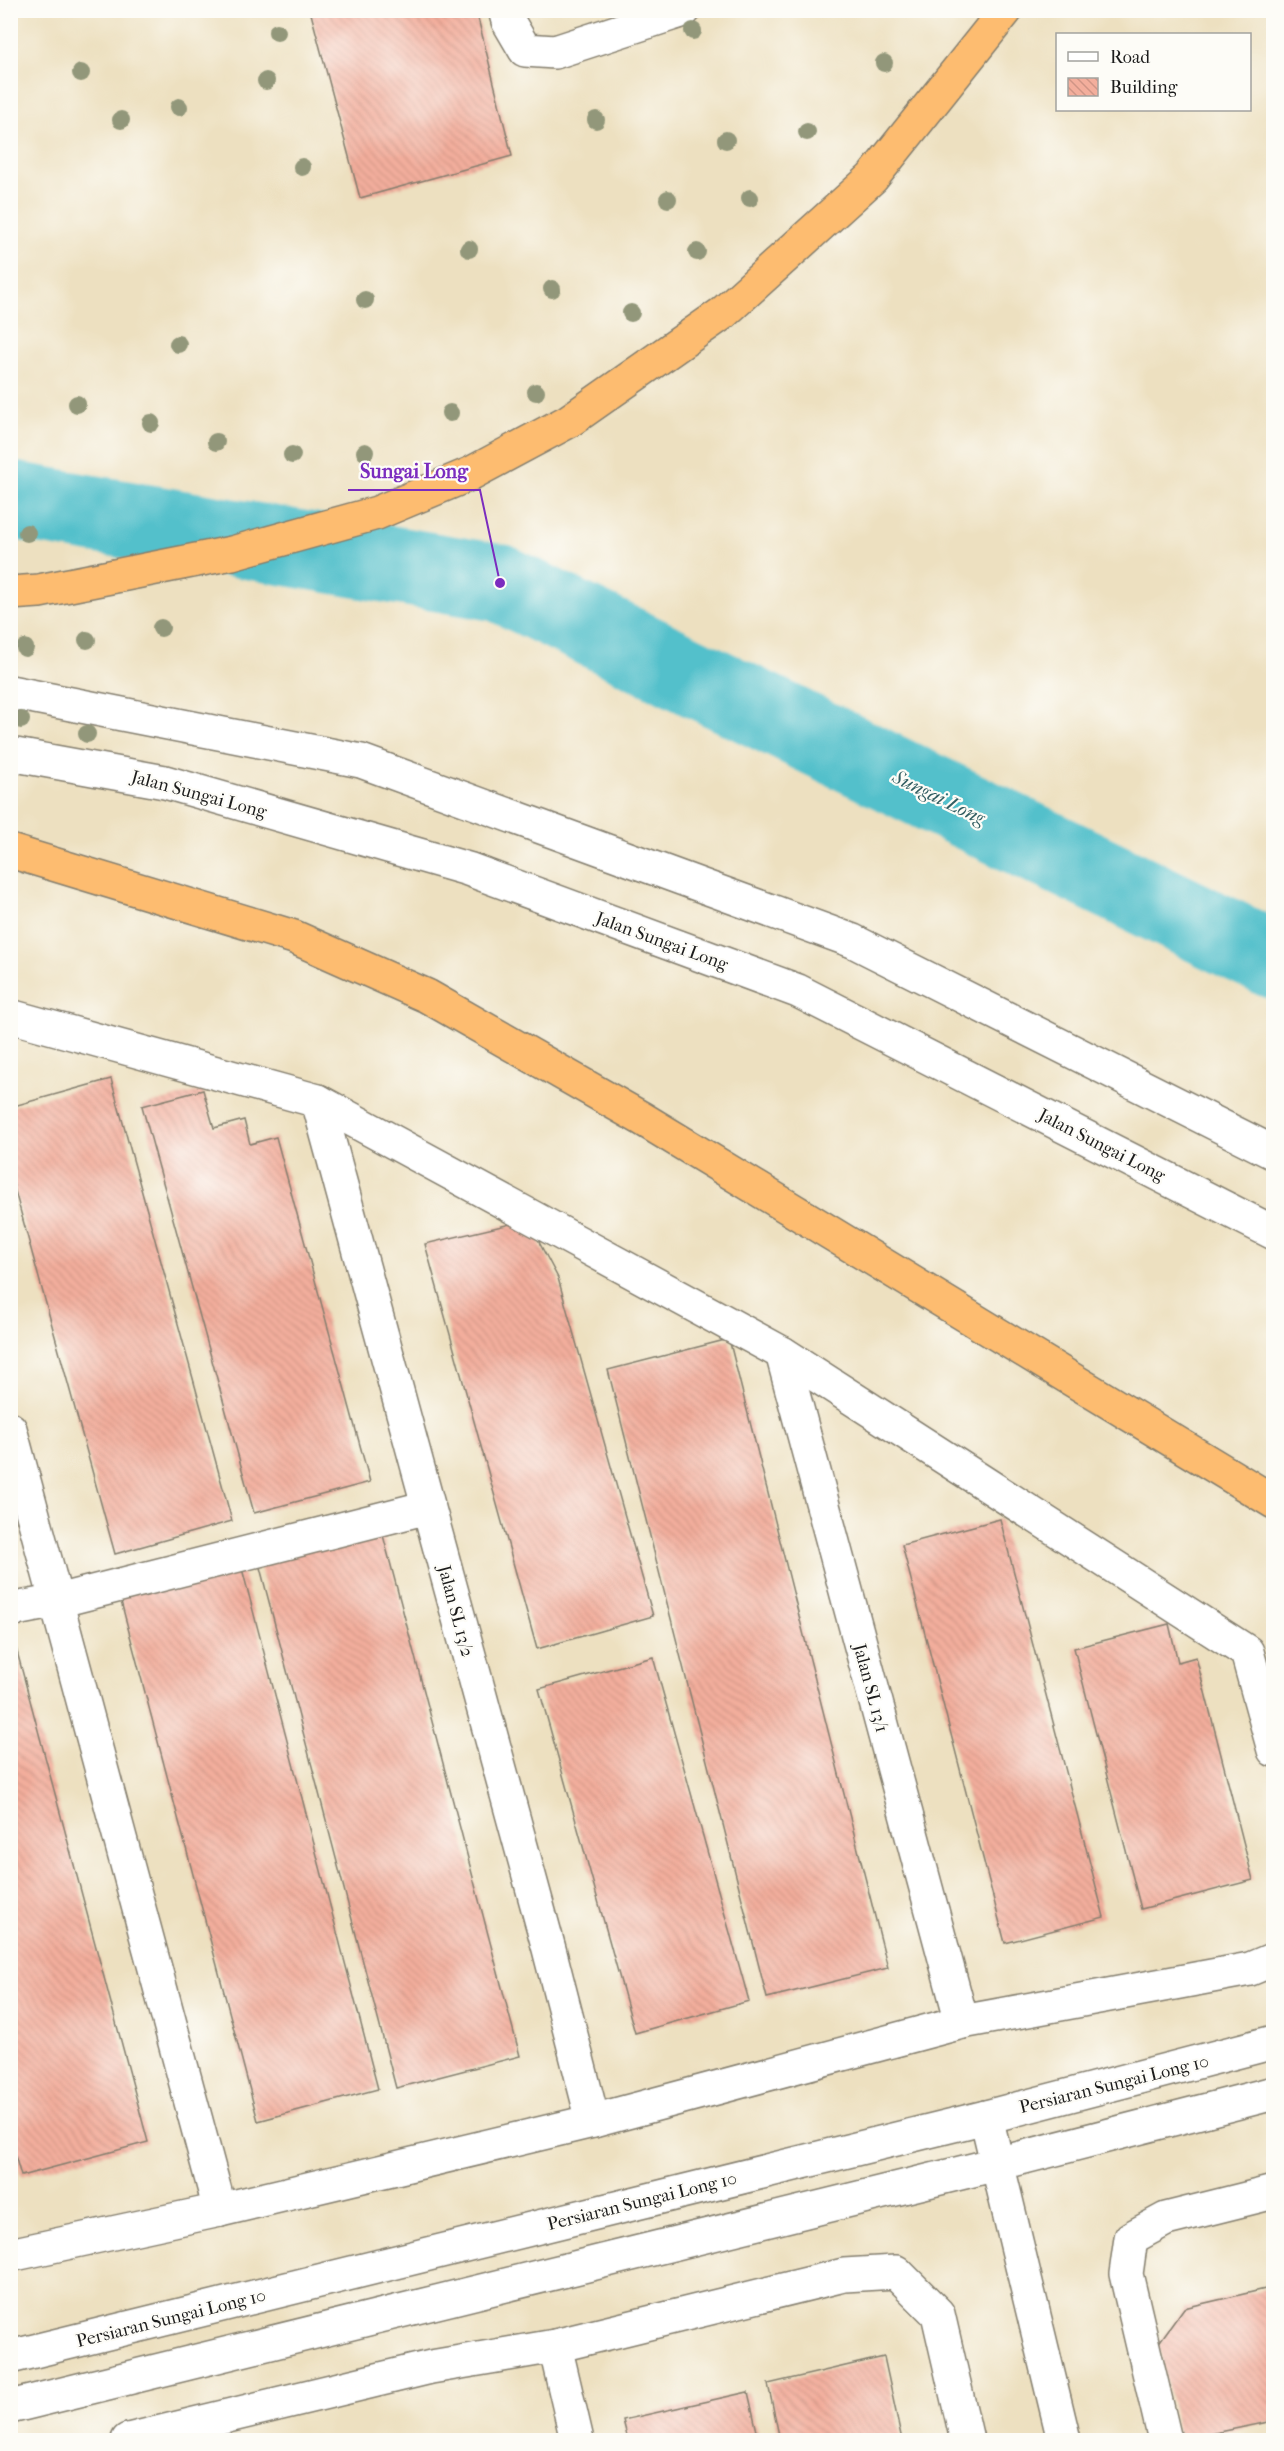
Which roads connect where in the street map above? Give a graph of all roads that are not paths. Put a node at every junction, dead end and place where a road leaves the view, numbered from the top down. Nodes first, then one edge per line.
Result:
1 (505, 10) edge
2 (684, 10) edge
3 (1006, 10) edge
4 (10, 594) edge
5 (10, 692) edge
6 (10, 754) edge
7 (10, 851) edge
8 (10, 1016) edge
9 (318, 1101) junction
10 (1274, 1153) edge
11 (1274, 1233) edge
12 (782, 1353) junction
13 (10, 1429) edge
14 (1274, 1502) edge
15 (428, 1507) junction
16 (57, 1601) junction
17 (10, 1610) edge
18 (1274, 1750) edge
19 (1274, 1959) edge
20 (962, 2022) junction
21 (1274, 2042) edge
22 (1274, 2093) edge
23 (986, 2117) junction
24 (593, 2121) junction
25 (997, 2164) junction
26 (1274, 2192) edge
27 (220, 2210) junction
28 (10, 2255) edge
29 (555, 2346) junction
30 (10, 2357) edge
31 (10, 2407) edge
32 (185, 2434) edge
33 (128, 2440) edge
34 (577, 2440) edge
35 (967, 2440) edge
36 (1064, 2440) edge
37 (1165, 2440) edge

1 - 2 street
3 - 4 highway
5 - 10 street
6 - 11 street, Jalan Sungai Long
7 - 14 highway
8 - 9 street
9 - 12 street
9 - 15 street, Jalan SL 13/2
12 - 18 street
12 - 20 street, Jalan SL 13/1
13 - 16 street
15 - 16 street
15 - 24 street, Jalan SL 13/2
16 - 17 street
16 - 27 street
19 - 20 street
20 - 24 street
21 - 23 street, Persiaran Sungai Long 10
22 - 25 street
23 - 25 street
23 - 30 street, Persiaran Sungai Long 10
24 - 27 street
25 - 31 street
25 - 36 street
26 - 37 street
27 - 28 street
29 - 32 street
29 - 34 street
29 - 35 street
32 - 33 street

